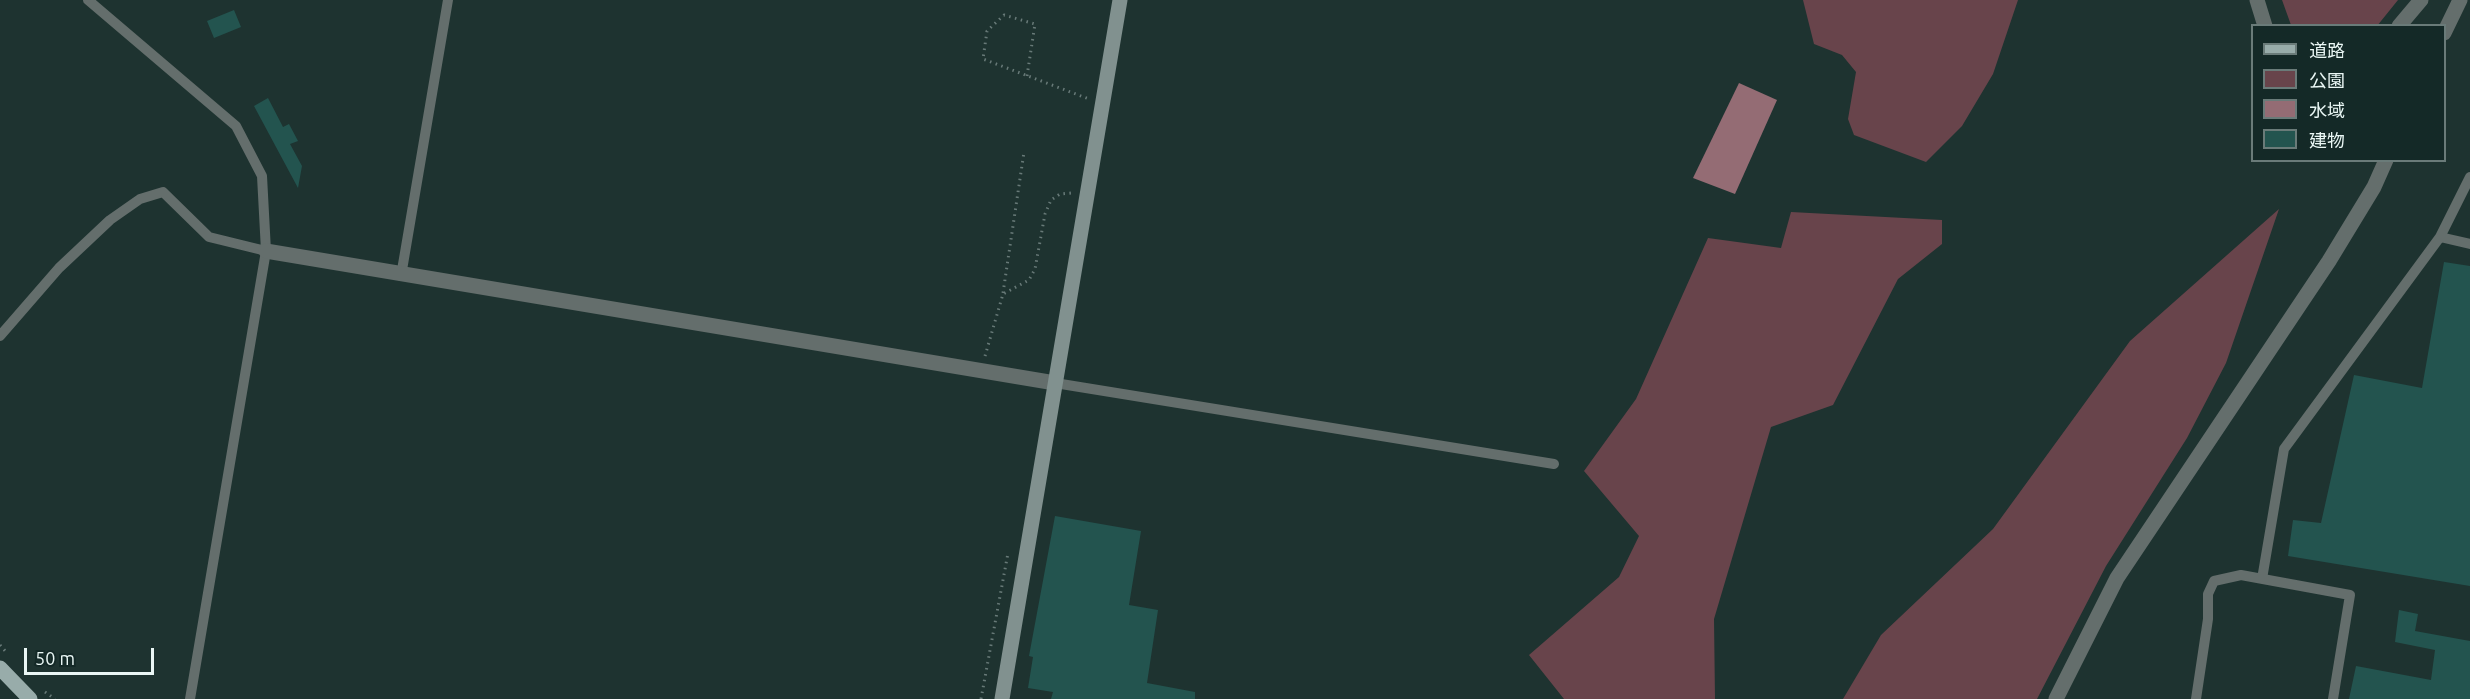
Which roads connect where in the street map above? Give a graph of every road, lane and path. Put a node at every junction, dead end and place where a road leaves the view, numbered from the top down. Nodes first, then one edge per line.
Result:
1 (88, 0) edge
2 (448, 0) edge
3 (1120, 0) edge
4 (2257, 0) edge
5 (2421, 0) edge
6 (2460, 0) edge
7 (2264, 24) edge
8 (2401, 24) edge
9 (2446, 31) edge
10 (1027, 76) junction
11 (1102, 104) junction
12 (1024, 152) dead end
13 (2385, 162) edge
14 (2470, 177) edge
15 (1086, 193) junction
16 (2440, 237) junction
17 (2470, 244) edge
18 (266, 251) junction
19 (401, 276) junction
20 (1003, 294) junction
21 (0, 336) edge
22 (979, 369) junction
23 (1055, 383) junction
24 (1554, 464) dead end
25 (2262, 579) junction
26 (0, 668) edge
27 (30, 699) edge
28 (190, 699) edge
29 (1002, 699) edge
30 (2056, 699) edge
31 (2196, 699) edge
32 (2332, 699) edge

1 - 18 lane
2 - 19 lane
3 - 11 street
4 - 7 street
5 - 8 street
6 - 9 street
10 - 10 path
10 - 11 path
11 - 15 street
12 - 20 path
13 - 30 street
14 - 16 lane
15 - 20 path
15 - 23 street
16 - 17 lane
16 - 25 lane
18 - 19 street
18 - 21 lane
18 - 28 lane
19 - 22 street
20 - 22 path
22 - 23 street
23 - 24 lane
23 - 29 street
25 - 31 lane
25 - 32 lane
26 - 27 main road

